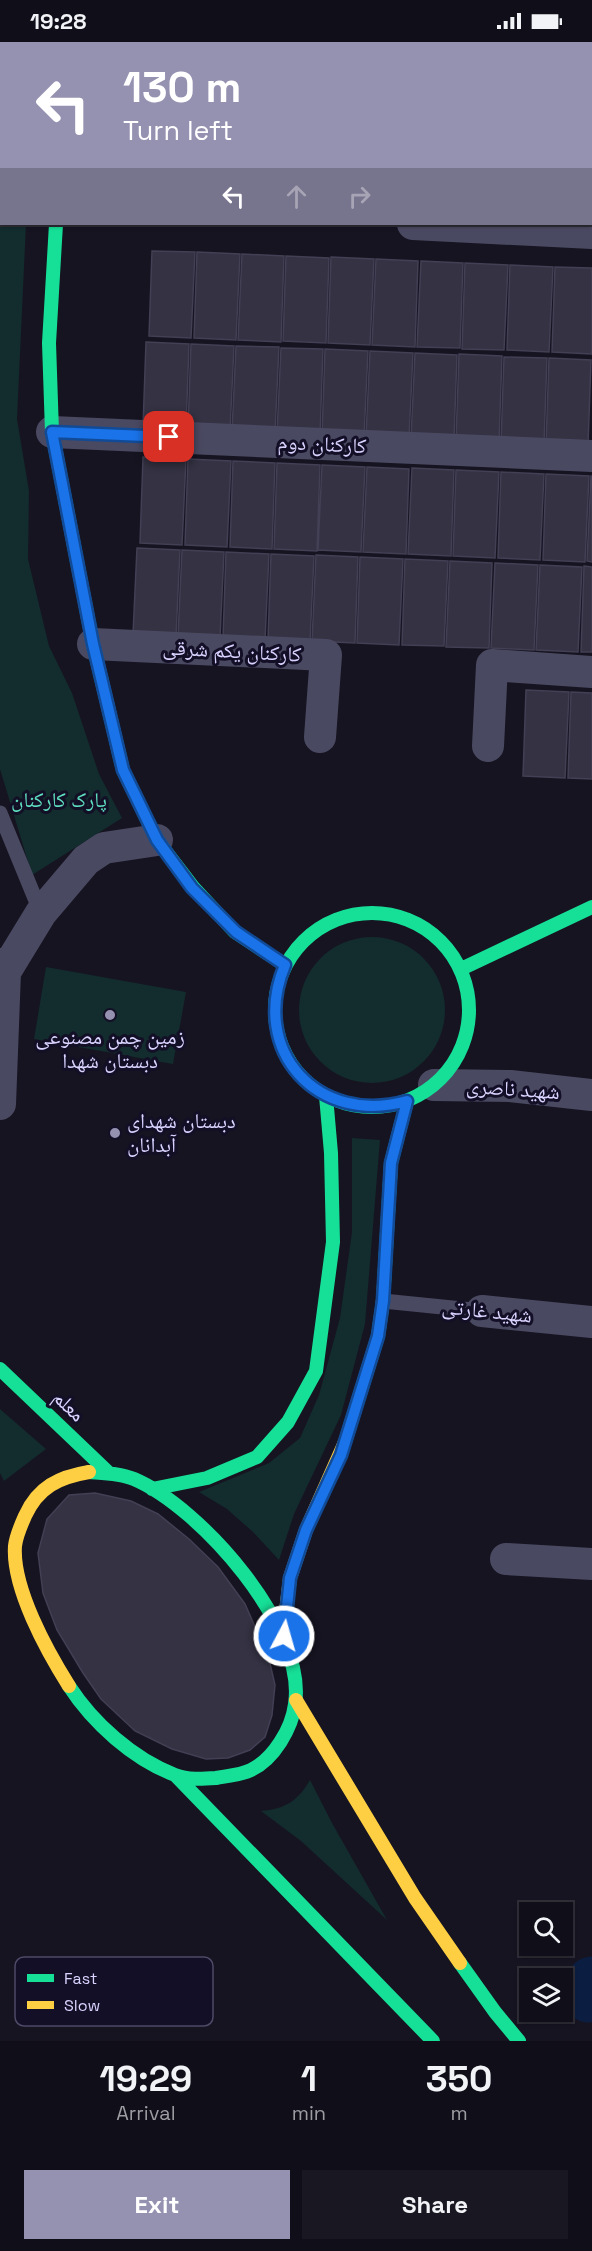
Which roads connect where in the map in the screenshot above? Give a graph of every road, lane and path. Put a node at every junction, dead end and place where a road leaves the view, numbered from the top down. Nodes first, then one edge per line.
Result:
1 (56, 225) edge
2 (433, 225) edge
3 (592, 233) edge
4 (52, 432) junction
5 (592, 456) edge
6 (93, 644) junction
7 (592, 672) edge
8 (320, 737) dead end
9 (488, 746) dead end
10 (0, 813) edge
11 (157, 840) junction
12 (592, 907) edge
13 (41, 913) junction
14 (285, 965) junction
15 (3, 968) edge
16 (461, 969) junction
17 (434, 1085) junction
18 (592, 1095) edge
19 (326, 1096) junction
20 (407, 1101) junction
21 (0, 1104) edge
22 (383, 1301) junction
23 (482, 1311) joint
24 (592, 1322) edge
25 (0, 1369) edge
26 (109, 1473) junction
27 (152, 1489) junction
28 (6, 1514) dead end
29 (18, 1534) junction
30 (506, 1559) dead end
31 (592, 1564) edge
32 (284, 1636) junction
33 (296, 1700) junction
34 (176, 1776) junction
35 (433, 2041) edge
36 (519, 2041) edge

1 - 4 street
2 - 3 street
4 - 5 street, کارکنان دوم
4 - 6 street
6 - 8 street, کارکنان یکم شرقی
6 - 11 street
7 - 9 street
10 - 13 lane
11 - 13 street
11 - 14 street
12 - 16 street
13 - 15 street
14 - 16 street
14 - 19 street
15 - 21 street
16 - 17 street
17 - 18 street, شهید ناصری
17 - 20 street
19 - 20 street
19 - 27 street
20 - 22 street
22 - 23 lane, شهید غارتی
22 - 32 street
23 - 24 street, شهید غارتی
25 - 26 street, معلم
26 - 27 street
26 - 29 street
27 - 32 street
28 - 29 street
29 - 34 street
30 - 31 street
32 - 33 street
33 - 34 street
33 - 36 street
34 - 35 street

